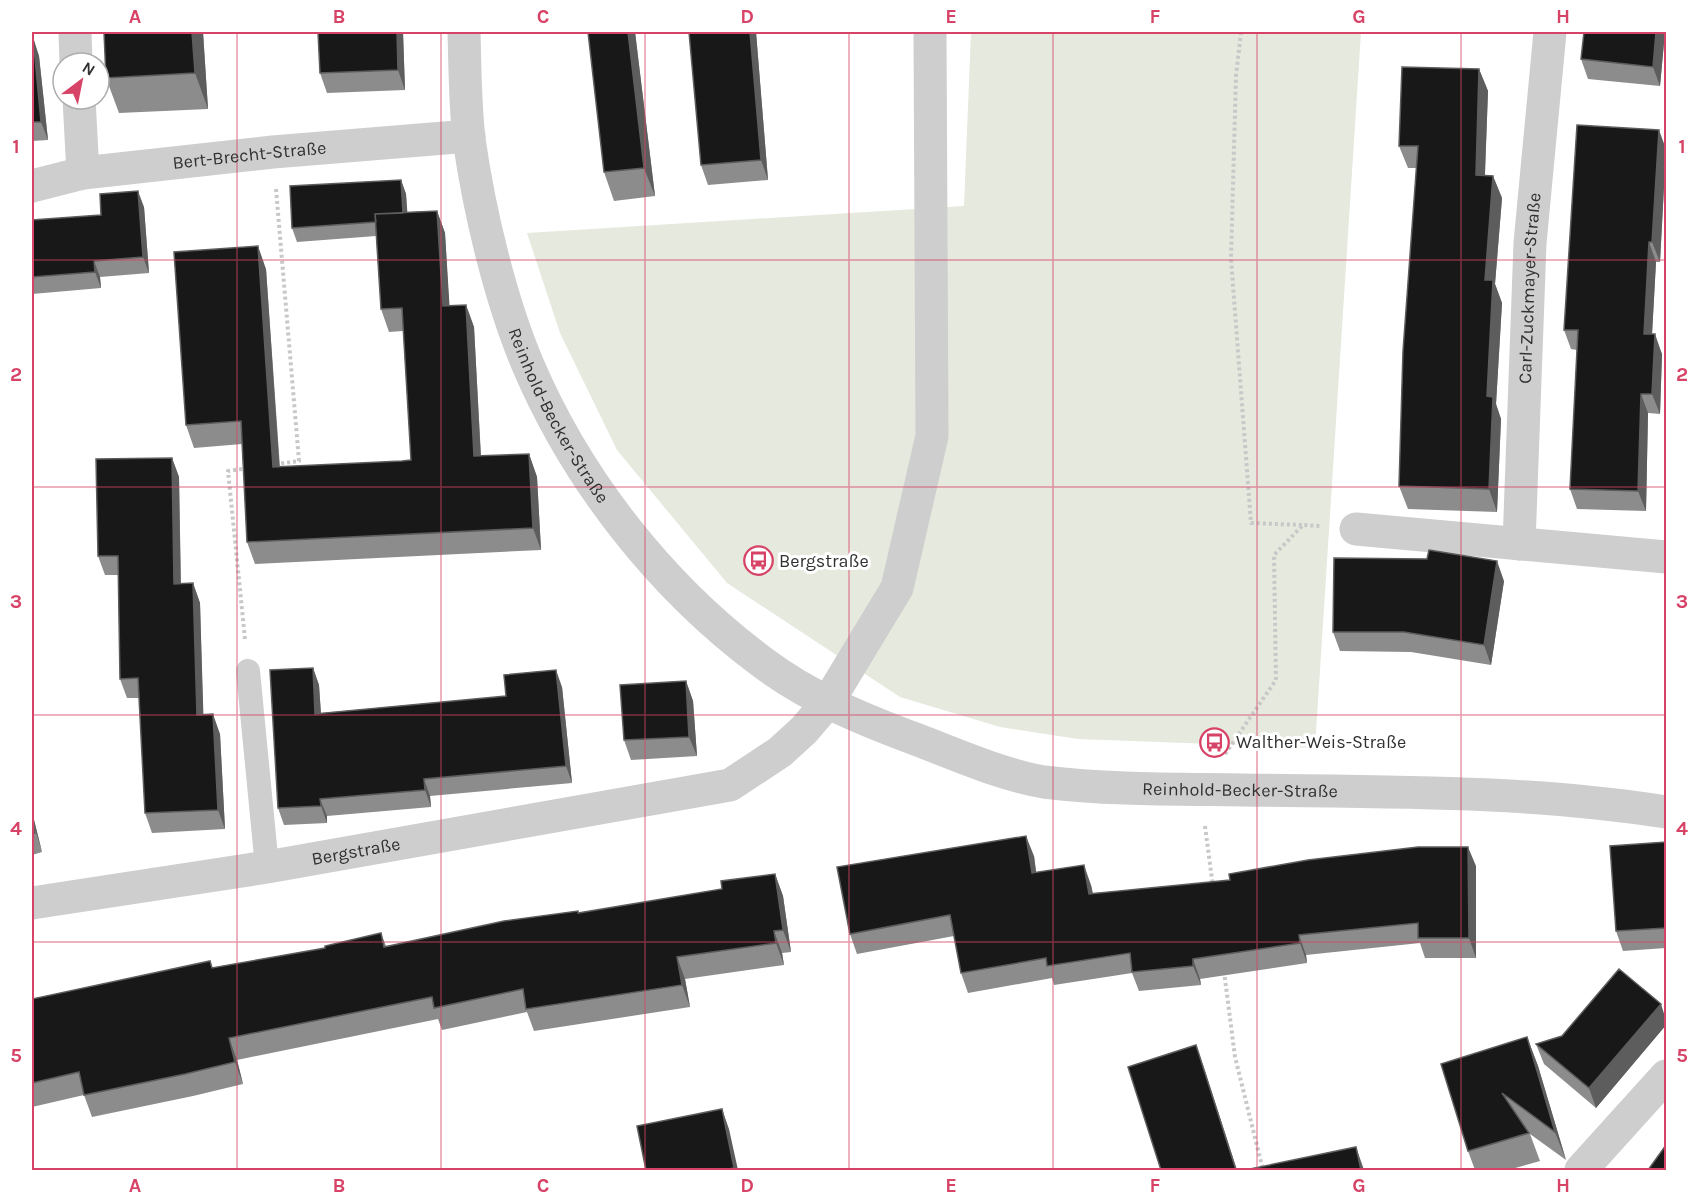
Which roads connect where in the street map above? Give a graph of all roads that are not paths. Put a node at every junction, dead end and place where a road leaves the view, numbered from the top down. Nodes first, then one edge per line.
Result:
1 (75, 32) edge
2 (464, 32) edge
3 (930, 32) edge
4 (1550, 32) edge
5 (76, 51) edge
6 (80, 111) edge
7 (469, 136) junction
8 (83, 173) junction
9 (32, 186) edge
10 (1356, 529) road end
11 (1520, 544) junction
12 (1666, 557) edge
13 (248, 671) road end
14 (828, 702) junction
15 (1666, 812) edge
16 (267, 867) junction
17 (32, 903) edge
18 (1666, 1076) edge
19 (1581, 1170) edge

1 - 5 street
2 - 7 street, Reinhold-Becker-Straße
3 - 14 street
4 - 11 street, Carl-Zuckmayer-Straße
6 - 8 street
7 - 8 street, Bert-Brecht-Straße
7 - 14 street, Reinhold-Becker-Straße
8 - 9 street, Bert-Brecht-Straße
10 - 11 street
11 - 12 street
13 - 16 lane
14 - 15 street, Reinhold-Becker-Straße
14 - 16 street, Bergstraße
16 - 17 street, Bergstraße
18 - 19 street

